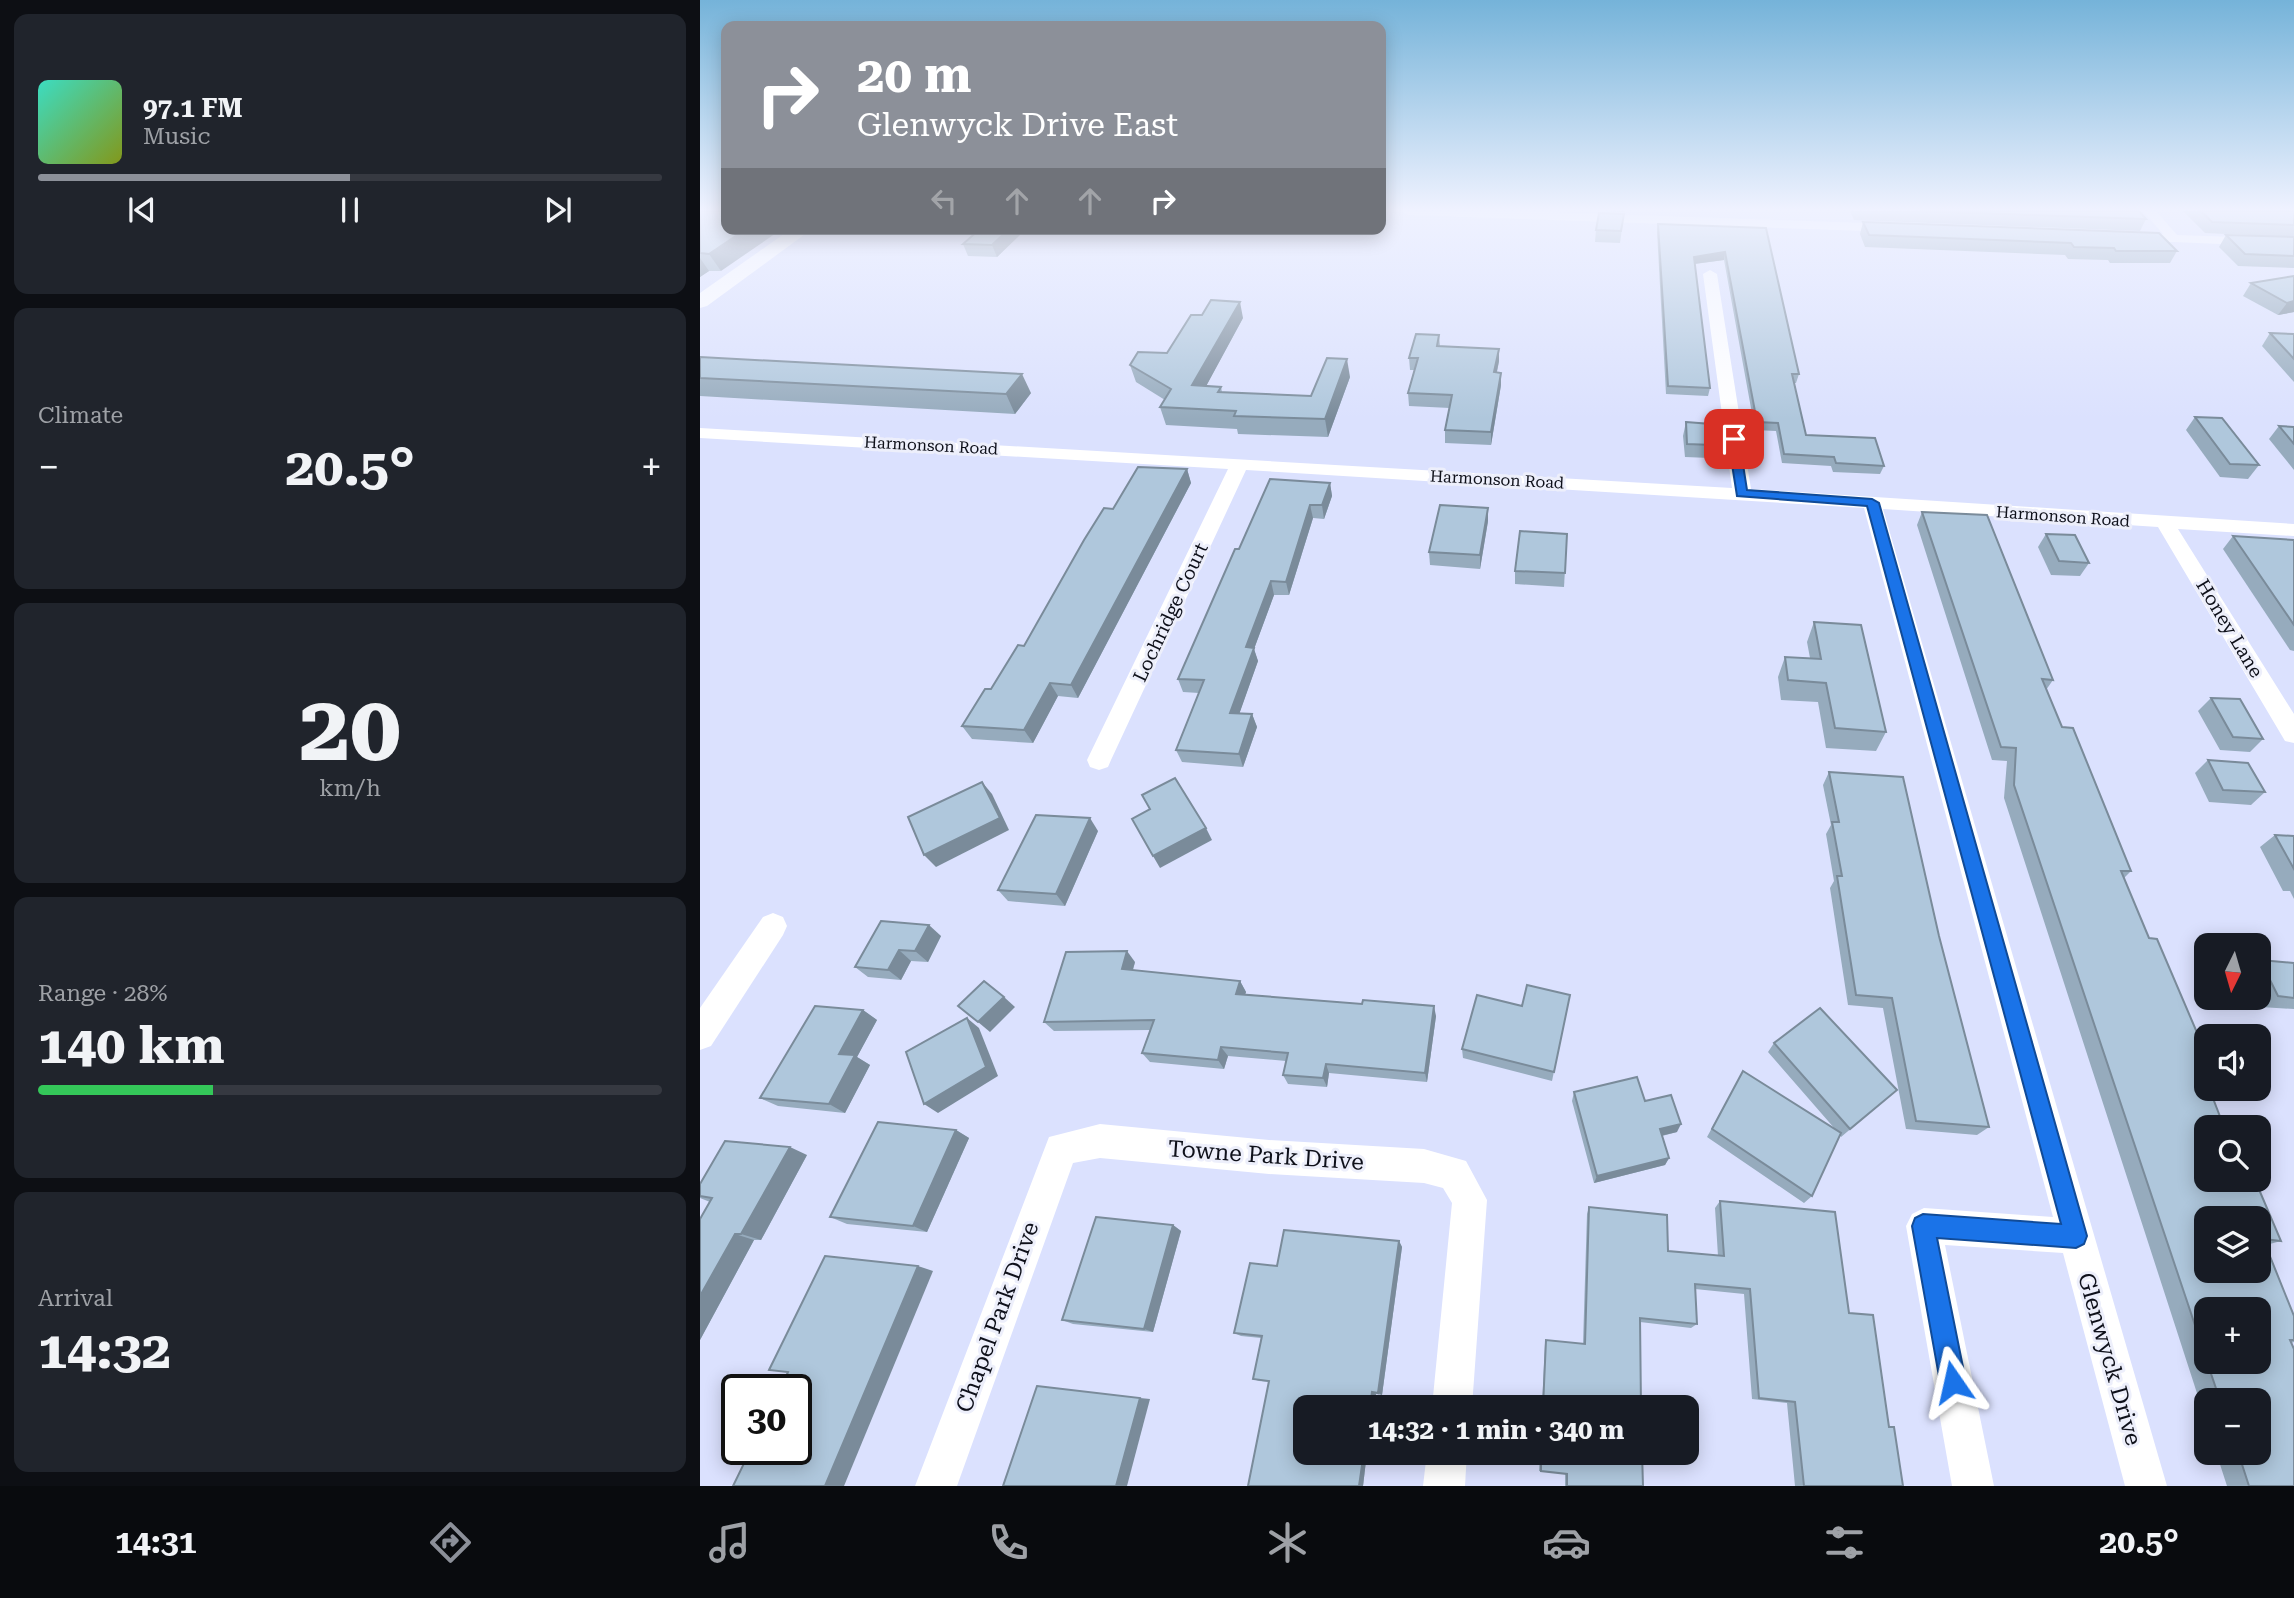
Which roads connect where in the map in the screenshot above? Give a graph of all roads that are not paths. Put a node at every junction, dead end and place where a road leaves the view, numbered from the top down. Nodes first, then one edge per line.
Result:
1 (731, 280) edge
2 (1711, 280) edge
3 (700, 302) edge
4 (700, 433) edge
5 (1240, 464) junction
6 (1742, 494) junction
7 (1872, 503) junction
8 (2165, 523) junction
9 (2294, 530) edge
10 (2294, 734) edge
11 (1099, 760) dead end
12 (773, 926) dead end
13 (700, 1035) edge
14 (1060, 1149) joint
15 (2076, 1236) junction
16 (1453, 1395) edge
17 (1446, 1465) edge
18 (936, 1486) edge
19 (1444, 1486) edge
20 (1973, 1486) edge
21 (2146, 1486) edge

1 - 3 main road
2 - 6 street
4 - 5 street, Harmonson Road
5 - 6 street, Harmonson Road
5 - 11 street, Lochridge Court
6 - 7 street, Harmonson Road
7 - 8 street, Harmonson Road
7 - 15 street, Glenwyck Drive
8 - 9 street, Harmonson Road
8 - 10 street, Honey Lane
12 - 13 street
14 - 16 street, Towne Park Drive
14 - 18 street, Chapel Park Drive
15 - 20 street
15 - 21 street, Glenwyck Drive
17 - 19 street

